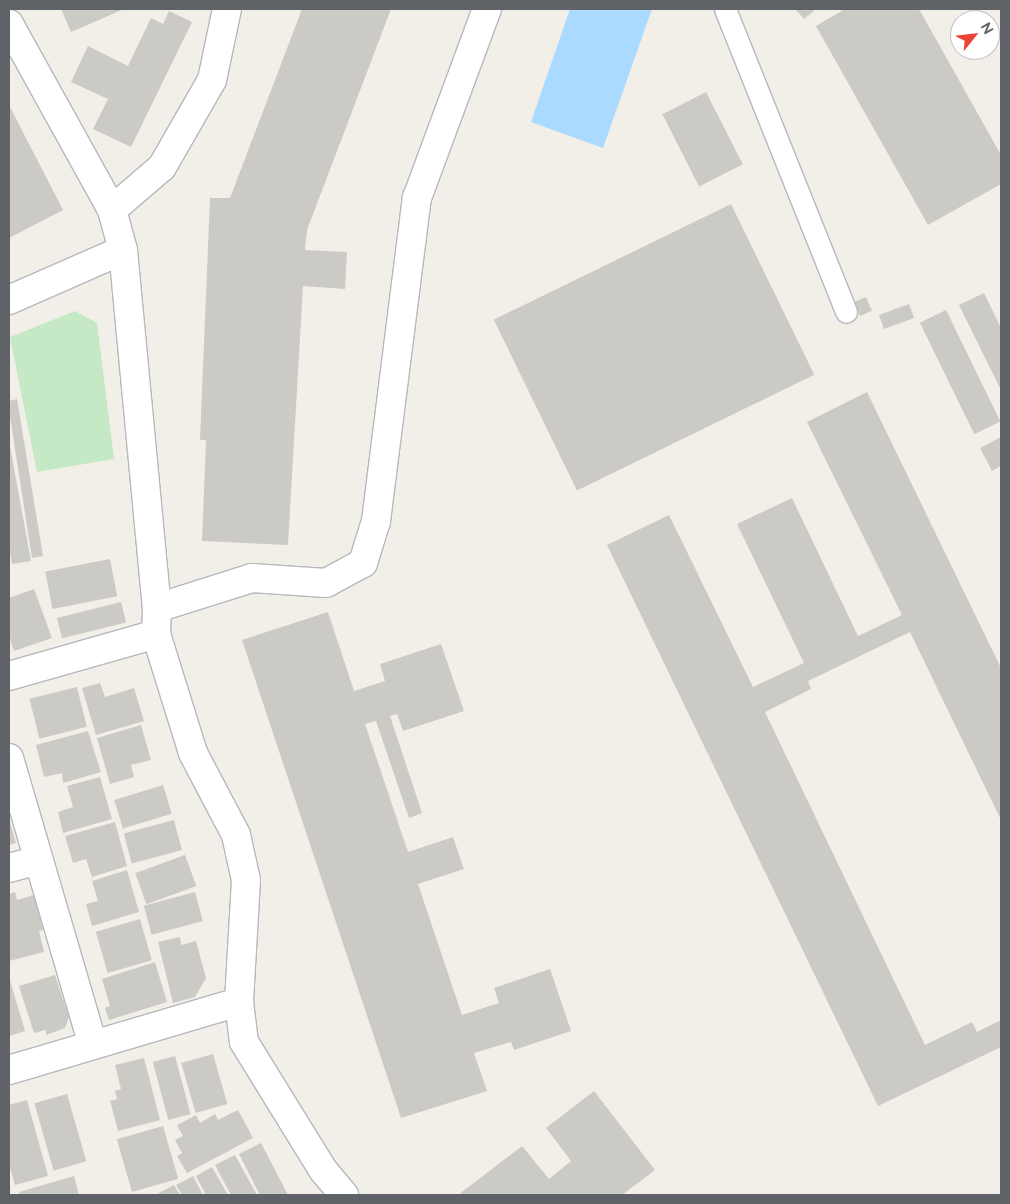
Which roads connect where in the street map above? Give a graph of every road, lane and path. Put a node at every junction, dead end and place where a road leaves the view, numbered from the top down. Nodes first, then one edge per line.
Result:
1 (227, 9) edge
2 (487, 9) edge
3 (725, 9) edge
4 (9, 24) edge
5 (112, 210) junction
6 (123, 250) junction
7 (9, 300) edge
8 (846, 312) dead end
9 (156, 621) junction
10 (9, 676) edge
11 (9, 758) edge
12 (38, 860) junction
13 (9, 868) edge
14 (239, 1002) junction
15 (92, 1045) junction
16 (9, 1070) edge
17 (344, 1195) edge

1 - 5 street
2 - 9 street
3 - 8 lane
4 - 5 street
5 - 6 street
6 - 7 street
6 - 9 street
9 - 10 street
9 - 14 street
11 - 12 street
12 - 13 street
12 - 15 street
14 - 15 street
14 - 17 street
15 - 16 street

